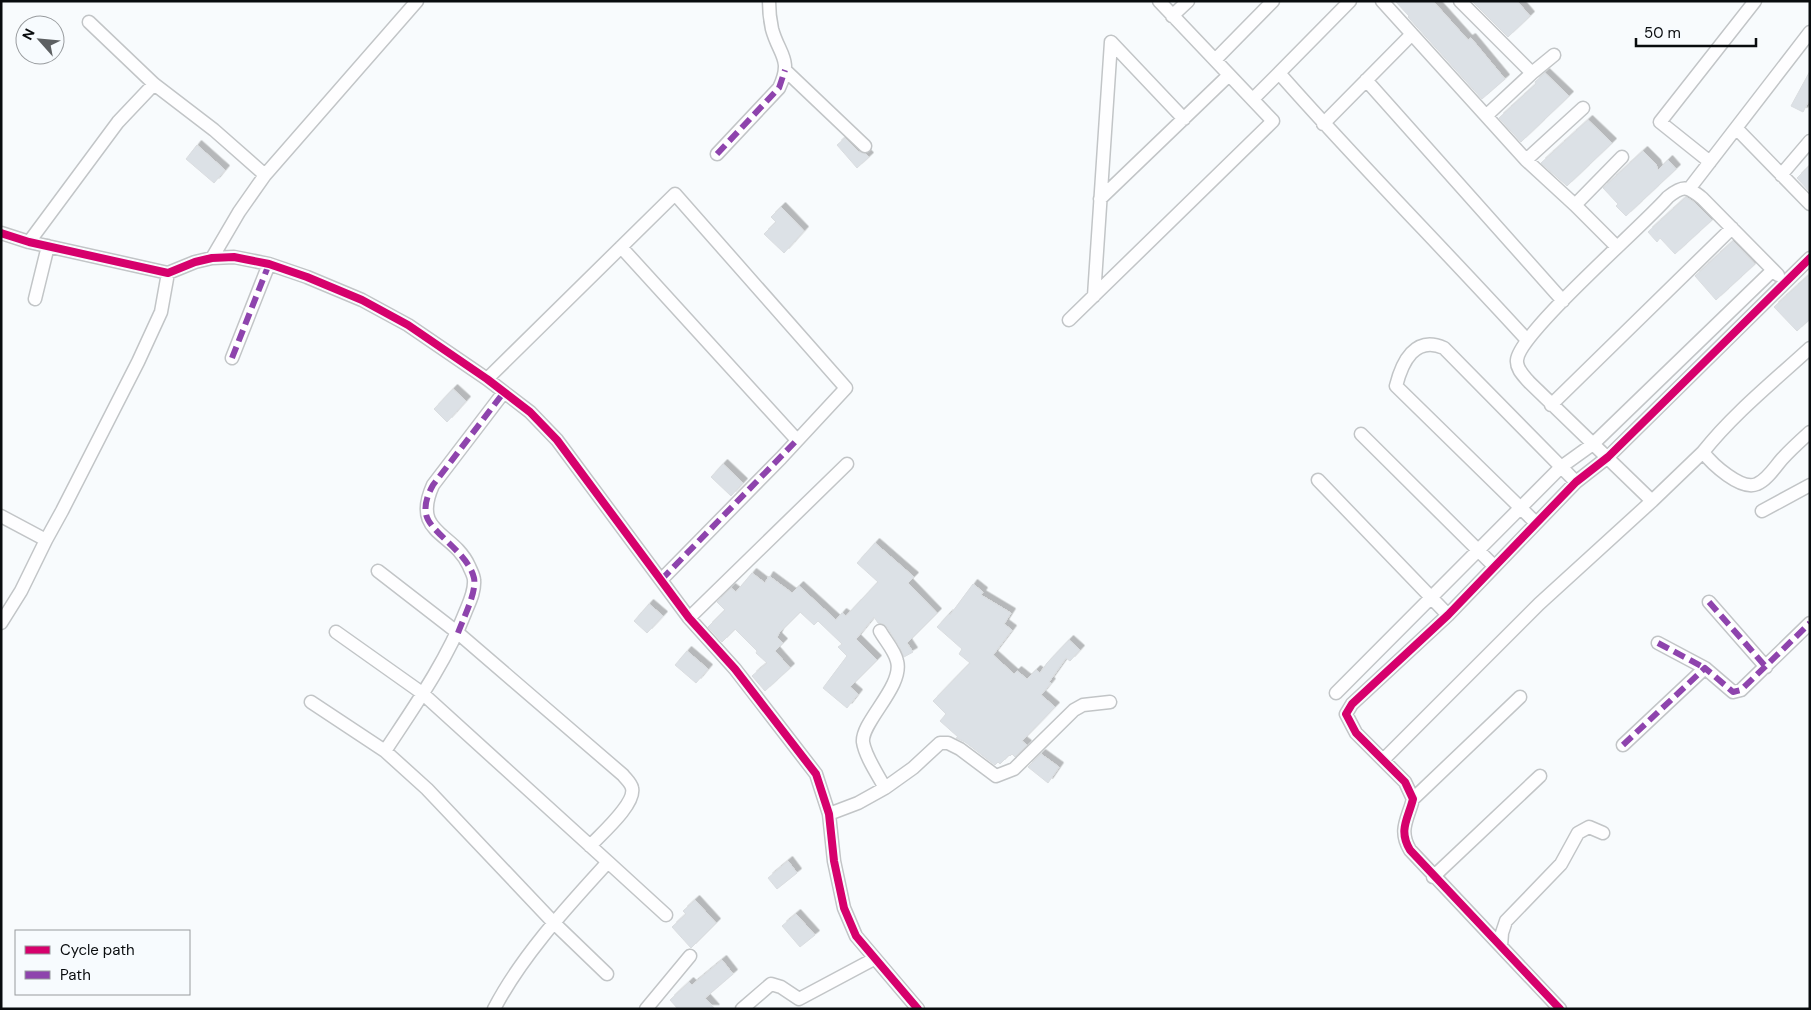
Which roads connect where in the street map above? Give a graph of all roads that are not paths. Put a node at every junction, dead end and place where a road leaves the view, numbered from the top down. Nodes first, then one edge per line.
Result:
1 (417, 1) edge
2 (769, 1) edge
3 (1159, 1) edge
4 (1188, 1) edge
5 (1273, 1) edge
6 (1350, 1) edge
7 (1382, 1) edge
8 (1460, 1) edge
9 (1755, 1) edge
10 (1172, 16) junction
11 (89, 22) dead end
12 (1810, 32) edge
13 (1412, 34) junction
14 (1554, 55) dead end
15 (1215, 60) junction
16 (786, 70) junction
17 (1279, 73) junction
18 (1532, 73) junction
19 (1229, 75) junction
20 (1366, 80) junction
21 (154, 84) junction
22 (1253, 99) junction
23 (1582, 108) dead end
24 (1487, 115) junction
25 (1184, 119) junction
26 (1323, 124) junction
27 (1736, 128) junction
28 (1810, 141) edge
29 (865, 146) dead end
30 (717, 154) dead end
31 (1622, 158) dead end
32 (1526, 160) junction
33 (1710, 162) junction
34 (265, 175) junction
35 (1781, 175) junction
36 (1689, 189) junction
37 (1100, 199) junction
38 (1575, 204) junction
39 (1810, 204) edge
40 (1732, 228) junction
41 (1, 233) edge
42 (29, 242) junction
43 (48, 246) junction
44 (621, 247) junction
45 (1617, 247) junction
46 (212, 258) junction
47 (1810, 258) edge
48 (269, 264) junction
49 (1773, 270) junction
50 (168, 273) junction
51 (1786, 282) junction
52 (1094, 296) junction
53 (35, 299) dead end
54 (1563, 301) junction
55 (1069, 320) dead end
56 (1526, 340) junction
57 (1810, 348) edge
58 (232, 358) dead end
59 (487, 380) junction
60 (504, 392) junction
61 (1551, 405) junction
62 (1810, 432) edge
63 (1361, 434) dead end
64 (797, 440) junction
65 (1593, 444) junction
66 (1703, 452) junction
67 (1608, 457) junction
68 (847, 464) dead end
69 (1561, 467) junction
70 (1318, 480) dead end
71 (1576, 482) junction
72 (1810, 485) edge
73 (1652, 501) junction
74 (1521, 508) junction
75 (1762, 511) dead end
76 (1, 516) edge
77 (1536, 523) junction
78 (46, 540) junction
79 (1480, 551) junction
80 (1494, 566) junction
81 (378, 571) dead end
82 (661, 580) junction
83 (1432, 598) junction
84 (1709, 602) dead end
85 (1448, 615) junction
86 (689, 618) junction
87 (1, 623) edge
88 (1810, 623) edge
89 (880, 631) dead end
90 (336, 632) dead end
91 (458, 633) junction
92 (1658, 643) dead end
93 (1766, 667) junction
94 (1706, 668) junction
95 (422, 693) junction
96 (1336, 693) dead end
97 (1520, 697) dead end
98 (311, 702) dead end
99 (1110, 702) dead end
100 (1623, 745) dead end
101 (385, 751) junction
102 (1384, 760) junction
103 (1540, 776) dead end
104 (885, 788) junction
105 (1413, 799) junction
106 (829, 814) junction
107 (1603, 833) dead end
108 (590, 846) junction
109 (608, 862) junction
110 (1434, 877) junction
111 (666, 915) dead end
112 (553, 922) junction
113 (1500, 946) junction
114 (690, 956) dead end
115 (874, 959) junction
116 (607, 974) dead end
117 (498, 1007) edge
118 (646, 1009) edge
119 (742, 1009) edge
120 (918, 1009) edge
121 (1560, 1009) edge

1 - 34 street
2 - 16 street
3 - 10 street
4 - 10 street
5 - 15 street
6 - 17 street
7 - 13 street
8 - 18 street
9 - 33 street
10 - 15 street
11 - 21 street
12 - 27 street
13 - 20 street
13 - 24 street
14 - 18 street
15 - 19 street
16 - 29 street
16 - 30 street
17 - 22 street
17 - 26 street
18 - 24 street
19 - 22 street
19 - 25 street
20 - 26 street
20 - 54 street
21 - 34 street
21 - 42 street
22 - 52 street
23 - 32 street
24 - 32 street
25 - 37 street
25 - 37 street
26 - 56 street
27 - 33 street
27 - 35 street
28 - 35 street
31 - 38 street
32 - 38 street
33 - 36 street
34 - 46 street
35 - 39 street
36 - 40 street
36 - 45 street
37 - 52 street
38 - 45 street
40 - 49 street
40 - 61 street
41 - 42 street
42 - 43 street
43 - 50 street
43 - 53 street
44 - 59 street
44 - 64 street
44 - 64 street
45 - 54 street
46 - 48 street
46 - 50 street
47 - 51 street
48 - 58 street
48 - 59 street
49 - 51 street
49 - 65 street
50 - 78 street
51 - 67 street
52 - 55 street
54 - 56 street
56 - 61 street
57 - 66 street
59 - 60 street
60 - 82 street
60 - 91 street
61 - 65 street
62 - 66 street
63 - 79 street
64 - 82 street
65 - 67 street
65 - 69 street
66 - 73 street
67 - 71 street
67 - 73 street
68 - 86 street
69 - 71 street
69 - 74 street
69 - 74 street
70 - 83 street
71 - 77 street
72 - 75 street
73 - 102 street
74 - 77 street
74 - 79 street
76 - 78 street
77 - 80 street
78 - 87 street
79 - 80 street
79 - 83 street
80 - 85 street
81 - 91 street
82 - 86 street
83 - 85 street
83 - 96 street
84 - 93 street
85 - 102 street
86 - 106 street
88 - 93 street
89 - 104 street
90 - 95 street
91 - 95 street
91 - 108 street
92 - 94 street
93 - 94 street
94 - 100 street
95 - 101 street
95 - 108 street
97 - 105 street
98 - 101 street
99 - 104 street
101 - 112 street
102 - 105 street
103 - 110 street
104 - 106 street
105 - 110 street
106 - 115 street
107 - 113 street
108 - 109 street
109 - 111 street
109 - 112 street
110 - 113 street
112 - 116 street
112 - 117 street
113 - 121 street
114 - 118 street
115 - 119 street
115 - 120 street

